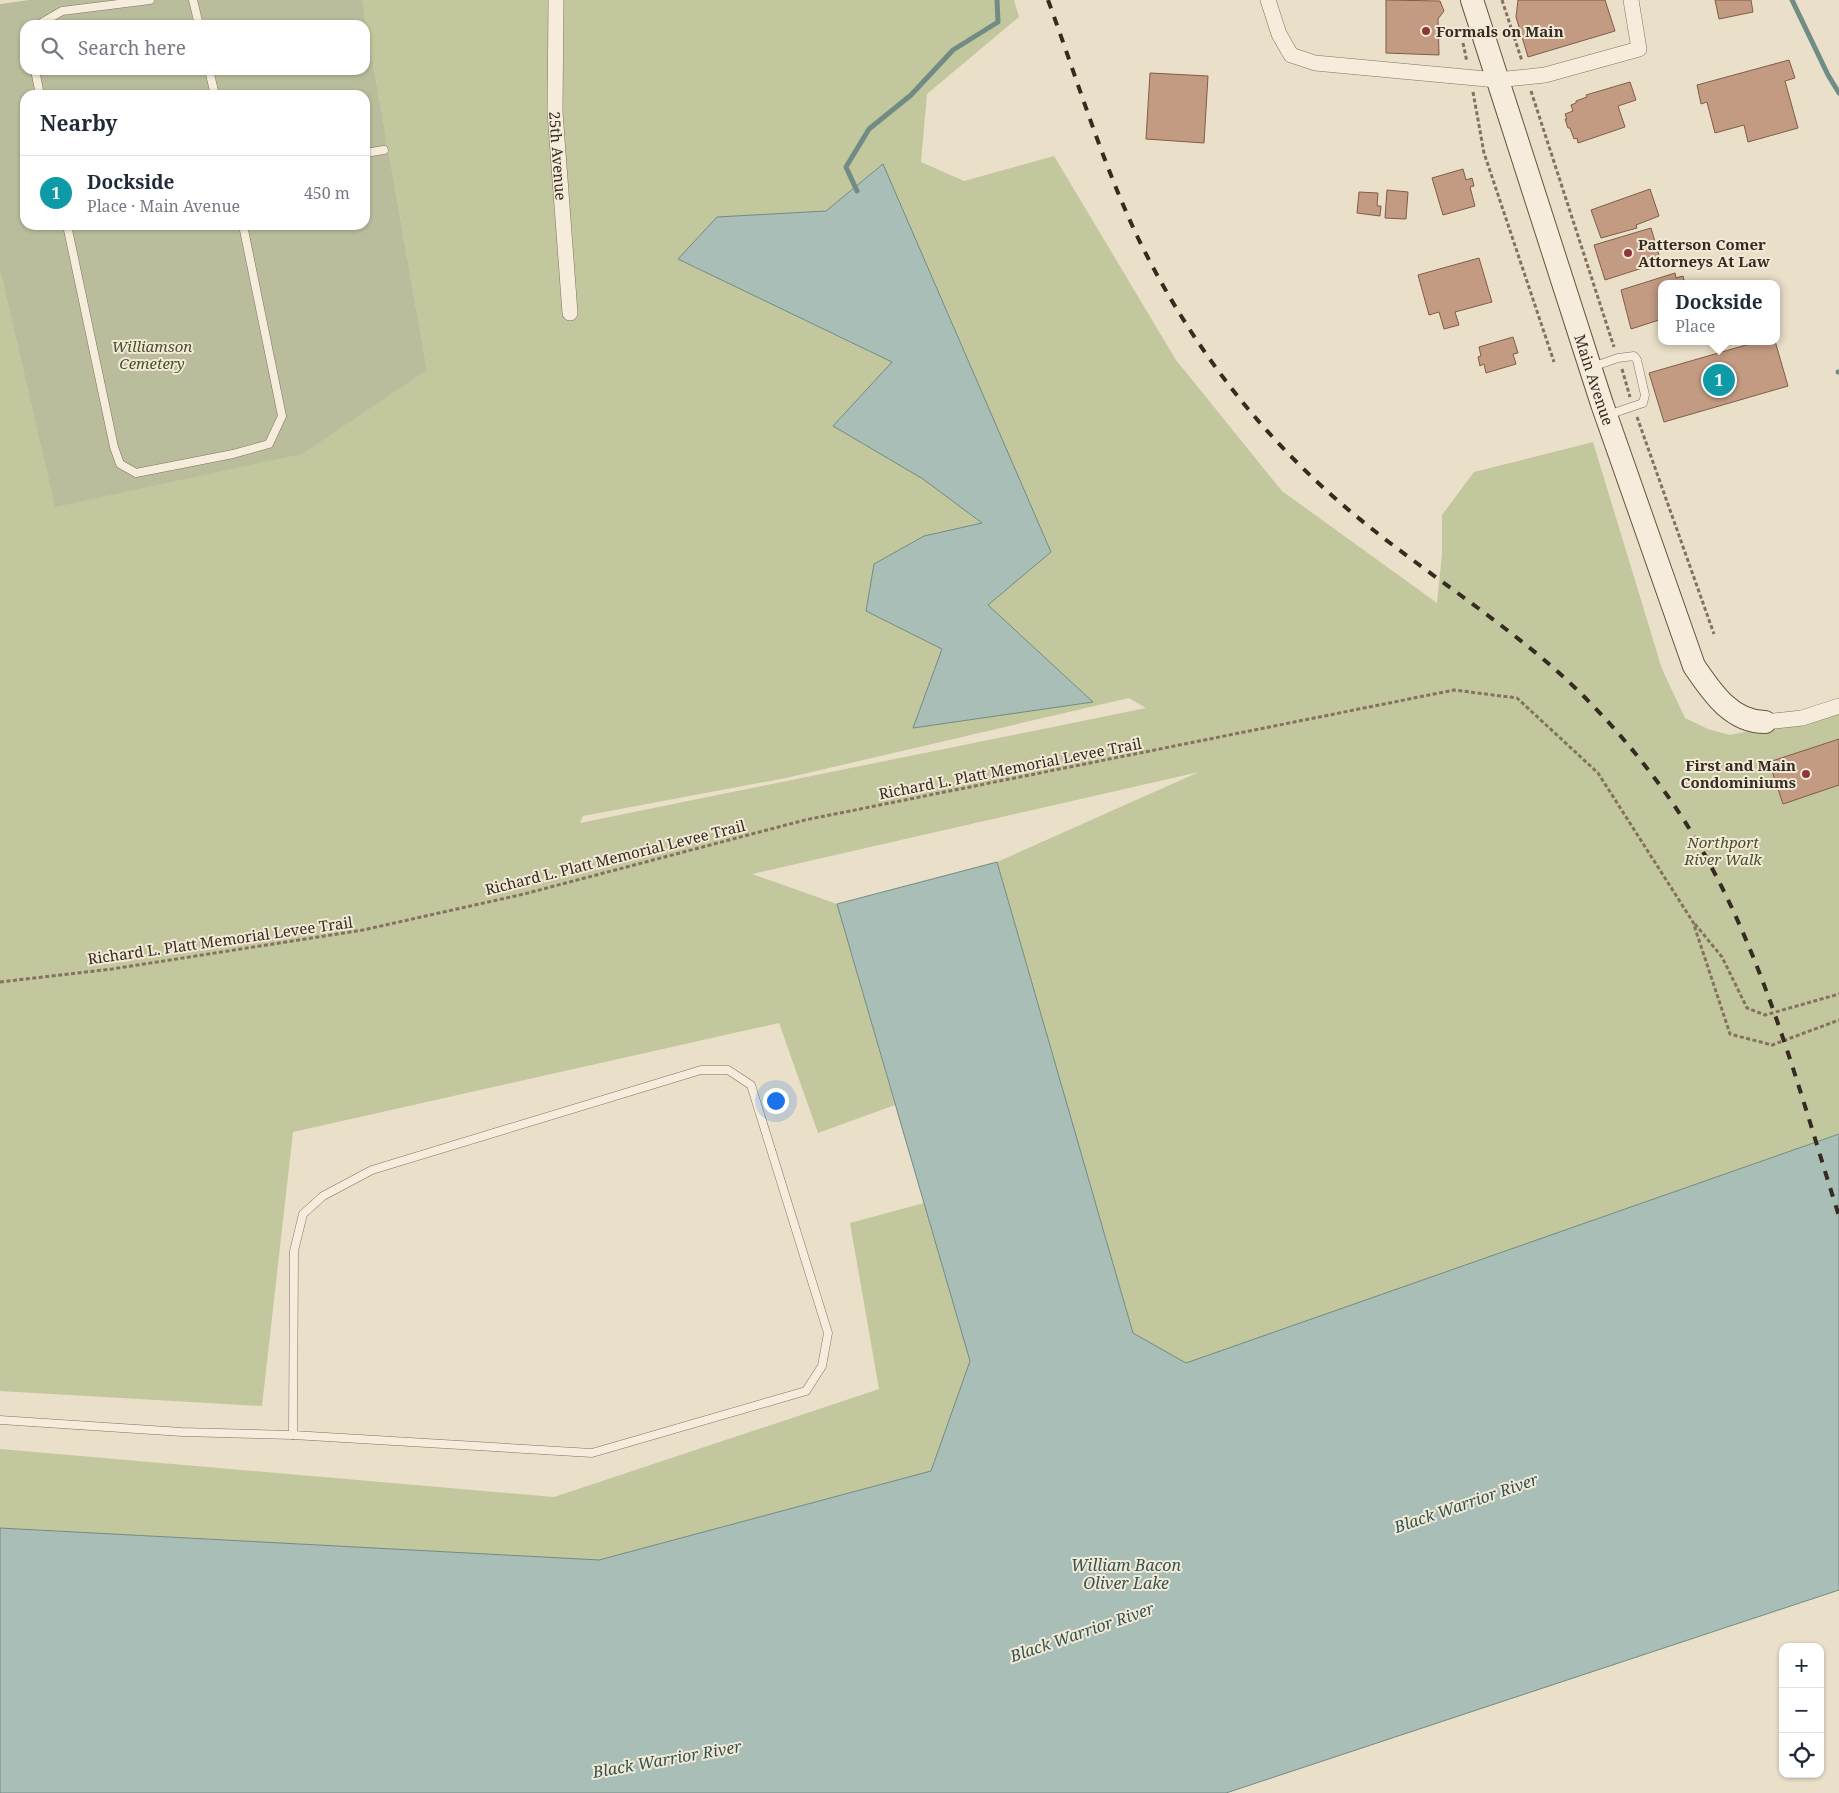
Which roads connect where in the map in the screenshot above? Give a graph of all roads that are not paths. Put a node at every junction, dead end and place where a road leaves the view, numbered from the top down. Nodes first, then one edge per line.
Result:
1 (150, 0) edge
2 (193, 0) edge
3 (556, 0) edge
4 (1268, 0) edge
5 (1472, 0) edge
6 (1631, 0) edge
7 (47, 20) edge
8 (198, 20) edge
9 (36, 75) edge
10 (210, 75) edge
11 (1497, 80) junction
12 (39, 90) edge
13 (214, 90) edge
14 (384, 150) dead end
15 (370, 152) edge
16 (67, 230) edge
17 (245, 230) edge
18 (570, 313) dead end
19 (1590, 367) junction
20 (1606, 416) junction
21 (1839, 706) edge
22 (1766, 722) joint
23 (0, 1420) edge
24 (293, 1435) junction

1 - 7 lane
2 - 8 lane
3 - 18 street, 25th Avenue
4 - 11 street
5 - 11 main road, Main Avenue
6 - 11 street
9 - 12 lane
10 - 13 lane
11 - 19 main road, Main Avenue
14 - 15 lane
16 - 17 lane
19 - 20 main road, Main Avenue
19 - 20 lane
20 - 22 main road, Main Avenue
21 - 22 street
23 - 24 lane
24 - 24 lane

